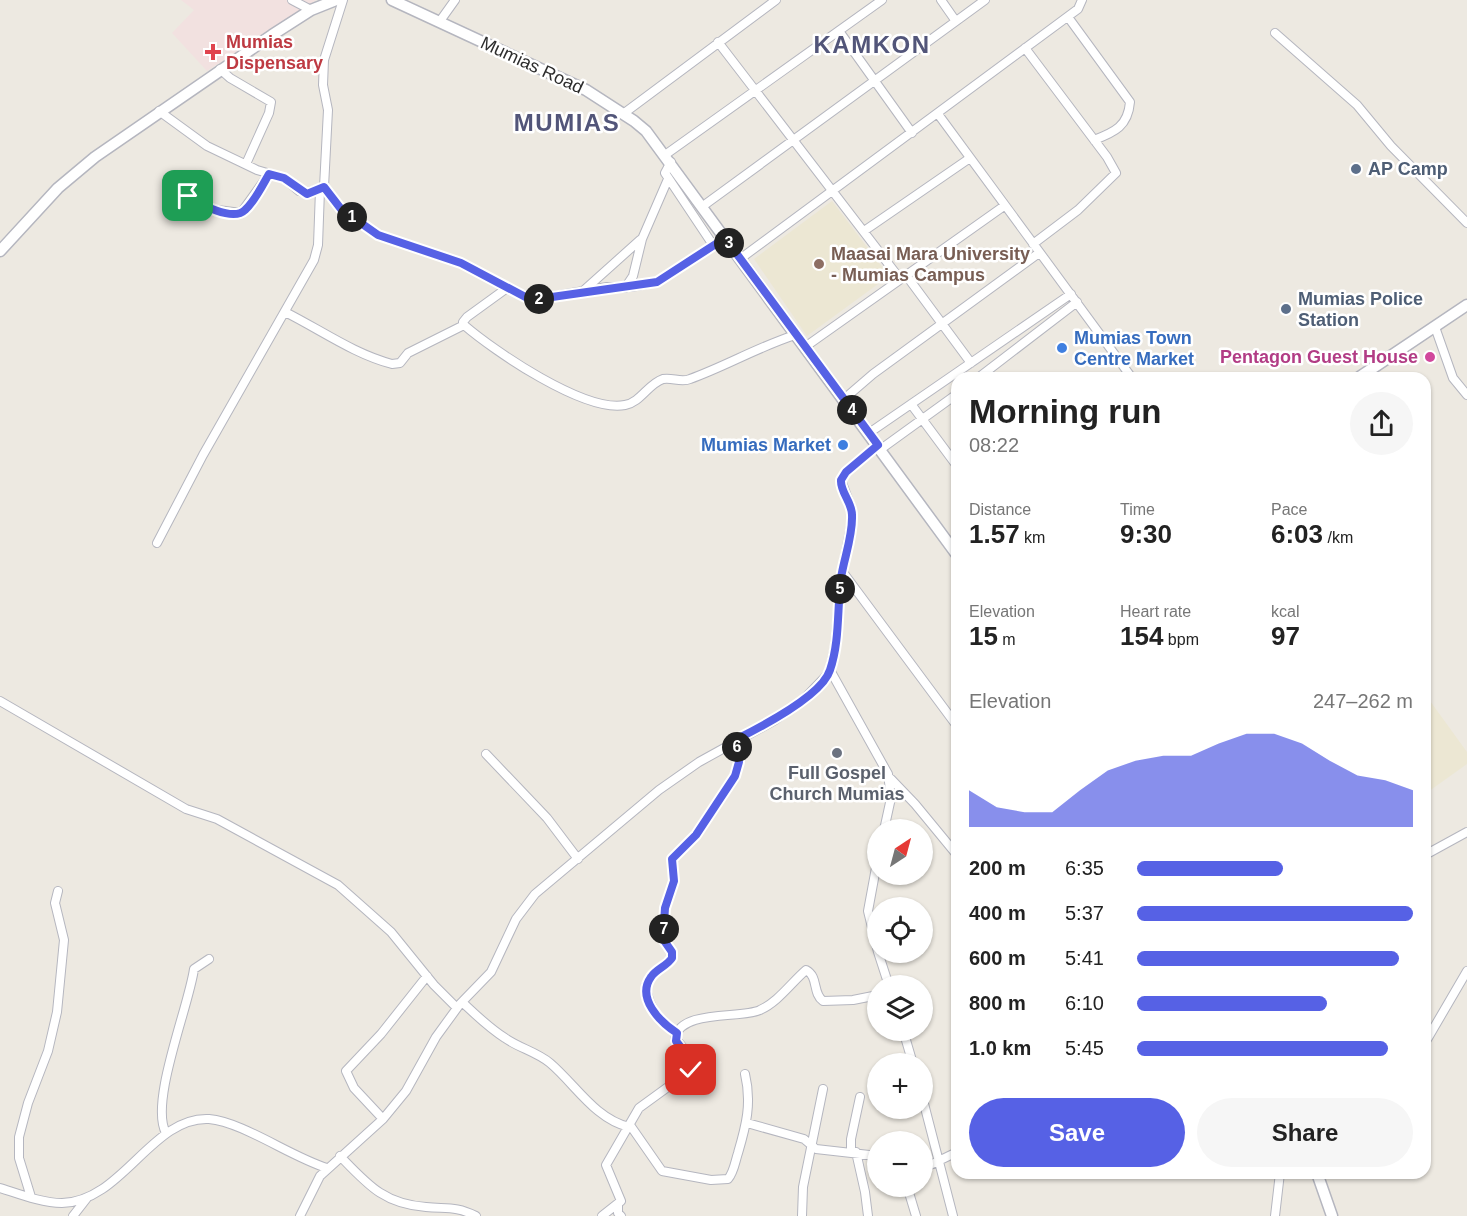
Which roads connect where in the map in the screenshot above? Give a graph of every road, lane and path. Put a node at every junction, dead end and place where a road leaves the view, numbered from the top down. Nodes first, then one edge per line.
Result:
1 (292, 0) edge
2 (336, 0) edge
3 (343, 0) edge
4 (392, 0) edge
5 (455, 0) edge
6 (776, 0) edge
7 (882, 0) edge
8 (940, 0) edge
9 (985, 0) edge
10 (1082, 0) edge
11 (311, 10) junction
12 (1068, 16) junction
13 (956, 20) junction
14 (440, 21) junction
15 (839, 31) junction
16 (1275, 33) dead end
17 (718, 42) junction
18 (1025, 48) junction
19 (220, 69) junction
20 (875, 80) junction
21 (756, 90) junction
22 (159, 111) junction
23 (623, 114) junction
24 (938, 114) junction
25 (912, 133) junction
26 (793, 139) junction
27 (1095, 140) junction
28 (970, 158) junction
29 (668, 159) junction
30 (246, 164) junction
31 (269, 174) junction
32 (668, 179) junction
33 (322, 188) junction
34 (180, 189) dead end
35 (833, 190) junction
36 (703, 206) junction
37 (1004, 206) junction
38 (1467, 223) edge
39 (864, 231) junction
40 (725, 238) junction
41 (642, 239) junction
42 (1033, 244) junction
43 (712, 245) junction
44 (0, 251) edge
45 (1040, 253) junction
46 (740, 259) junction
47 (903, 277) junction
48 (507, 288) junction
49 (625, 288) junction
50 (581, 292) junction
51 (1071, 294) junction
52 (1077, 302) junction
53 (1467, 305) edge
54 (285, 312) junction
55 (942, 324) junction
56 (464, 326) junction
57 (1435, 327) junction
58 (795, 335) junction
59 (805, 347) junction
60 (971, 363) junction
61 (958, 372) edge
62 (986, 372) edge
63 (1128, 372) edge
64 (1367, 372) edge
65 (951, 377) edge
66 (1467, 395) edge
67 (951, 398) edge
68 (844, 399) junction
69 (911, 404) junction
70 (921, 418) junction
71 (869, 433) junction
72 (879, 447) junction
73 (951, 458) edge
74 (157, 543) dead end
75 (951, 547) edge
76 (842, 571) junction
77 (830, 670) junction
78 (0, 701) edge
79 (951, 718) edge
80 (735, 740) junction
81 (486, 754) dead end
82 (890, 778) junction
83 (886, 819) edge
84 (1467, 832) edge
85 (951, 848) edge
86 (1431, 852) edge
87 (578, 859) junction
88 (58, 891) dead end
89 (209, 959) dead end
90 (1467, 971) edge
91 (427, 976) junction
92 (867, 997) edge
93 (460, 1005) junction
94 (677, 1033) junction
95 (1431, 1033) edge
96 (745, 1074) dead end
97 (823, 1089) dead end
98 (860, 1097) dead end
99 (383, 1119) junction
100 (928, 1119) edge
101 (747, 1123) junction
102 (629, 1126) junction
103 (166, 1133) junction
104 (812, 1144) junction
105 (854, 1152) junction
106 (867, 1154) edge
107 (951, 1155) edge
108 (340, 1156) junction
109 (940, 1160) junction
110 (933, 1164) edge
111 (327, 1168) junction
112 (1279, 1179) edge
113 (1319, 1179) edge
114 (0, 1188) edge
115 (31, 1197) junction
116 (88, 1197) junction
117 (910, 1197) edge
118 (618, 1205) junction
119 (73, 1216) edge
120 (300, 1216) edge
121 (476, 1216) edge
122 (602, 1216) edge
123 (621, 1216) edge
124 (802, 1216) edge
125 (867, 1216) edge
126 (915, 1216) edge
127 (953, 1216) edge
128 (1275, 1216) edge
129 (1332, 1216) edge

1 - 11 street
2 - 11 street
3 - 33 street
4 - 14 street, Mumias Road
5 - 14 street
6 - 17 street
7 - 15 street
8 - 13 street
9 - 13 street
10 - 12 street
11 - 19 street
12 - 18 street
12 - 27 street
13 - 20 street
14 - 23 street, Mumias Road
15 - 20 street
15 - 21 street
16 - 38 street
17 - 21 street
17 - 23 street
18 - 24 street
18 - 27 street
19 - 22 street
19 - 30 street
20 - 25 street
20 - 26 street
21 - 26 street
21 - 29 street
22 - 30 street
22 - 44 street
23 - 29 street, Mumias Road
24 - 25 street
24 - 28 street
25 - 35 street
26 - 35 street
26 - 36 street
27 - 42 street
28 - 37 street
28 - 39 street
29 - 32 street
29 - 36 street, Mumias Road
30 - 31 street
31 - 33 street
31 - 34 street
32 - 41 street
32 - 43 street
33 - 48 street
33 - 54 street
35 - 39 street
35 - 46 street
36 - 40 street, Mumias Road
37 - 42 street
37 - 47 street
39 - 47 street
40 - 43 street
40 - 46 street, Mumias Road
41 - 49 street
41 - 50 street
42 - 45 street
43 - 49 street
45 - 51 street
45 - 55 street
46 - 58 street, Mumias Road
47 - 55 street
47 - 59 street
48 - 50 street
48 - 56 street
49 - 50 street
51 - 52 street
51 - 60 street
52 - 62 street
52 - 63 street
53 - 57 street
54 - 56 street
54 - 74 street
55 - 60 street
55 - 68 street
56 - 58 street
57 - 64 street
57 - 66 street
58 - 59 street, Mumias Road
59 - 68 street, Mumias Road
60 - 61 street
65 - 69 street
67 - 70 street
68 - 71 street, Mumias Road
69 - 70 street
69 - 71 street
70 - 72 street
70 - 73 street
71 - 72 street, Mumias Road
72 - 75 street, Mumias Road
72 - 76 street
76 - 77 street
76 - 79 street
77 - 80 street
77 - 82 street
78 - 91 street
80 - 87 street
80 - 94 street
81 - 87 street
82 - 83 street
82 - 85 street
84 - 86 street
87 - 93 street
88 - 115 street
89 - 103 street
90 - 95 street
91 - 93 street
91 - 99 street
92 - 94 street
93 - 99 street
93 - 102 street
94 - 102 street
96 - 101 street
97 - 104 street
98 - 105 street
99 - 108 street
100 - 109 street
101 - 102 street
101 - 104 street
102 - 118 street
103 - 111 street
103 - 116 street
104 - 105 street
104 - 124 street
105 - 106 street
105 - 125 street
107 - 109 street
108 - 111 street
108 - 121 street
109 - 110 street
109 - 127 street
111 - 120 street
112 - 128 street
113 - 129 street
114 - 115 street
115 - 116 street
116 - 119 street
117 - 126 street
118 - 122 street
118 - 123 street

